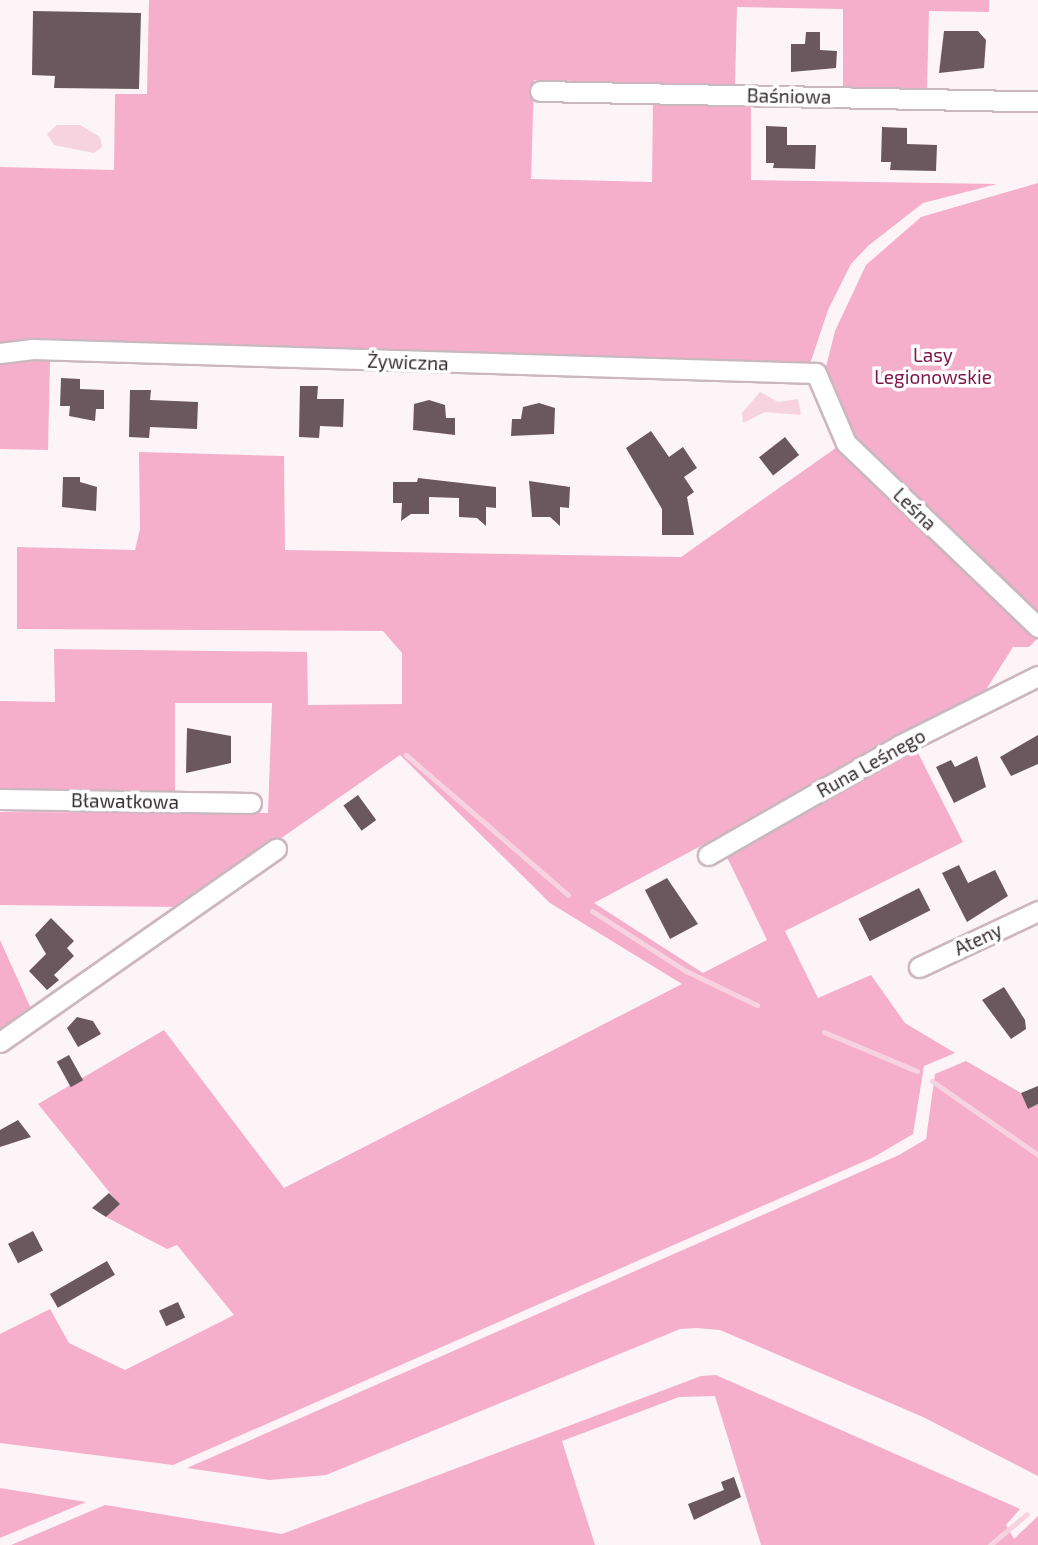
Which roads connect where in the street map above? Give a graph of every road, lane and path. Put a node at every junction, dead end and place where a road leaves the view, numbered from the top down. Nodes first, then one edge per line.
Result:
1 (540, 91) dead end
2 (1038, 101) edge
3 (0, 353) edge
4 (816, 373) joint
5 (1038, 627) edge
6 (1038, 676) edge
7 (0, 799) edge
8 (251, 803) dead end
9 (276, 849) dead end
10 (708, 855) dead end
11 (1038, 911) edge
12 (919, 967) dead end
13 (0, 1042) edge

1 - 2 street, Baśniowa
3 - 4 street, Żywiczna
4 - 5 street, Leśna
6 - 10 street, Runa Leśnego
7 - 8 street, Bławatkowa
9 - 13 street
11 - 12 street, Ateny

